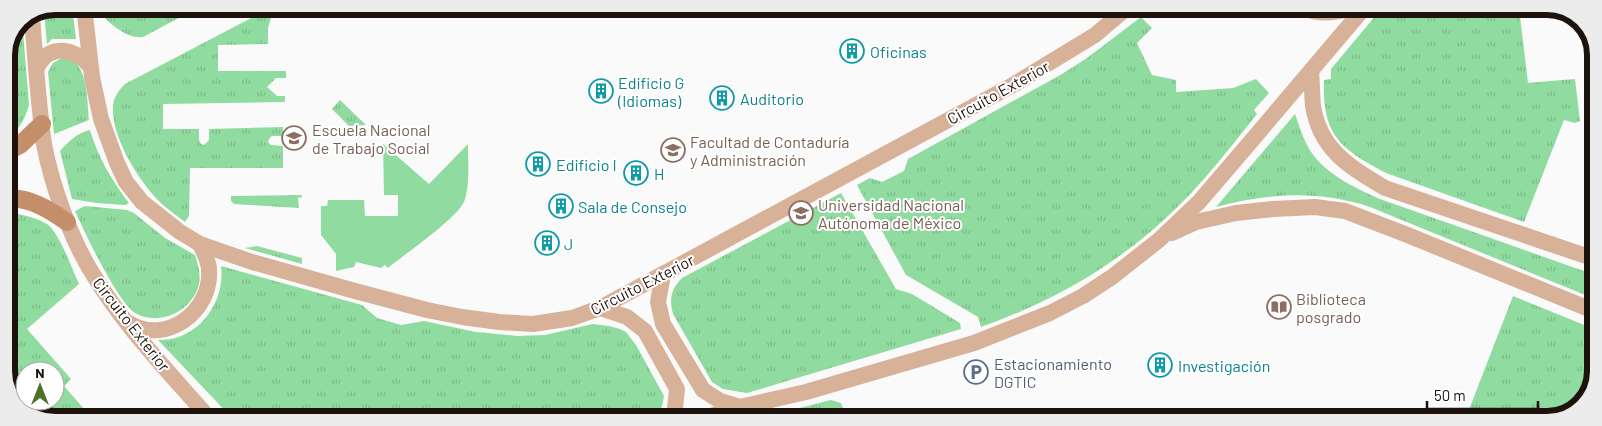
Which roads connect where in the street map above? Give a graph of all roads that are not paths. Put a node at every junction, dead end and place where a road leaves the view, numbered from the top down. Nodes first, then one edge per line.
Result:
1 (85, 15) edge
2 (1119, 15) edge
3 (1358, 15) edge
4 (32, 22) edge
5 (90, 66) junction
6 (36, 70) junction
7 (1311, 71) junction
8 (42, 124) junction
9 (15, 148) edge
10 (15, 200) edge
11 (67, 222) junction
12 (1159, 240) junction
13 (200, 244) junction
14 (1587, 256) edge
15 (663, 274) junction
16 (600, 308) junction
17 (1587, 308) edge
18 (125, 320) junction
19 (740, 407) junction
20 (203, 411) edge
21 (674, 411) edge
22 (727, 411) edge

1 - 5 street, Circuito Exterior
2 - 15 street, Circuito Exterior
3 - 7 street
4 - 6 street, Circuito Exterior
5 - 6 street
5 - 13 street, Circuito Exterior
6 - 8 street, Circuito Exterior
7 - 12 street
7 - 14 street
8 - 9 main road
8 - 11 street, Circuito Exterior
10 - 11 main road
11 - 18 street, Circuito Exterior
12 - 17 street
12 - 19 street
13 - 16 street, Circuito Exterior
13 - 18 street
15 - 16 street, Circuito Exterior
15 - 19 street
16 - 21 street
18 - 20 street, Circuito Exterior
19 - 22 street

